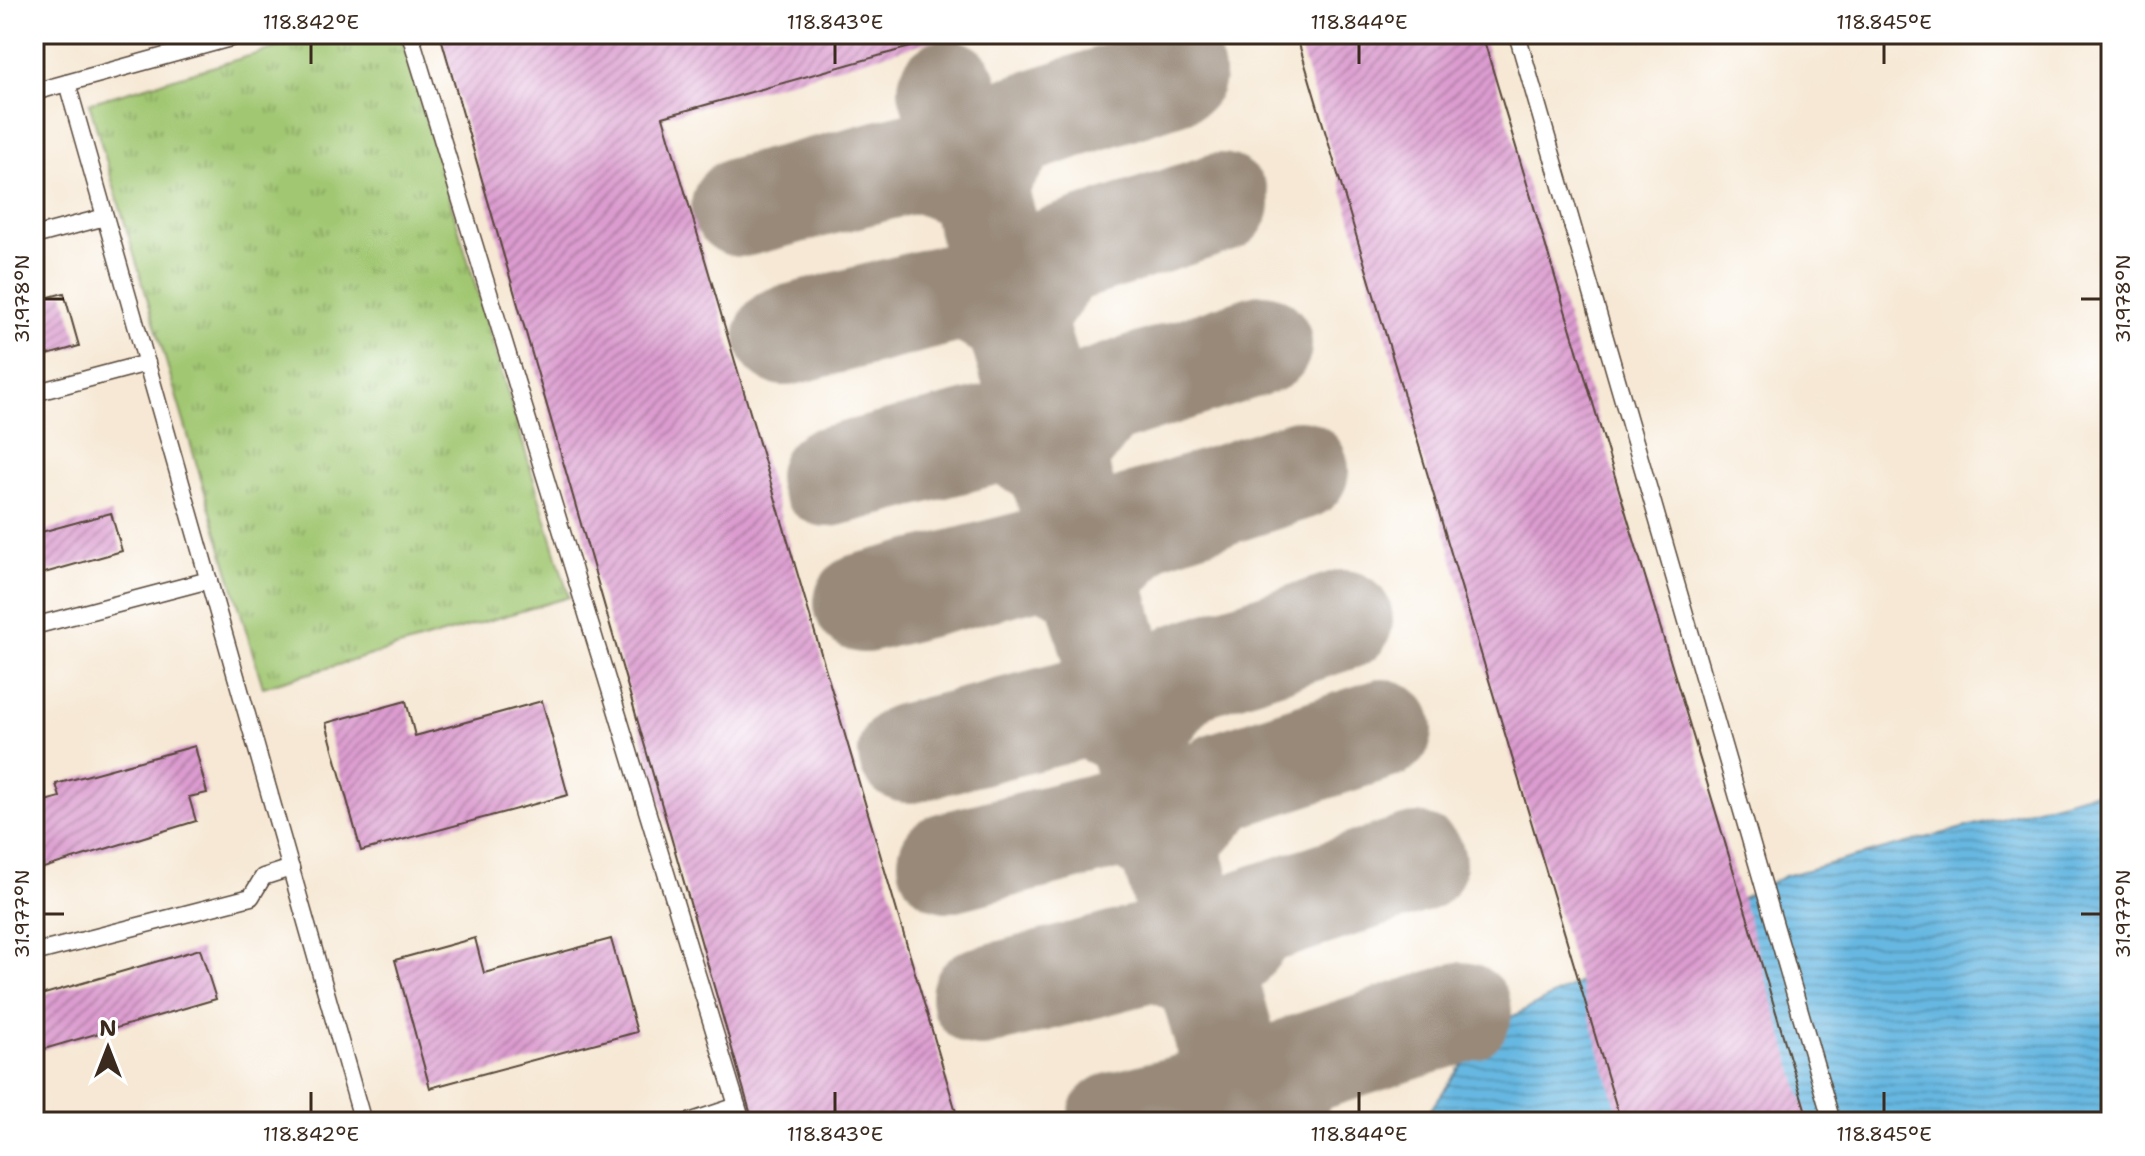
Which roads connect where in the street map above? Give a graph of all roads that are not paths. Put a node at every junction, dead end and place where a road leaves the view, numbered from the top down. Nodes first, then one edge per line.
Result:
1 (245, 34) edge
2 (410, 34) edge
3 (1517, 34) edge
4 (67, 83) junction
5 (34, 92) edge
6 (105, 217) junction
7 (34, 236) edge
8 (147, 363) junction
9 (34, 393) edge
10 (209, 580) junction
11 (34, 626) edge
12 (291, 868) junction
13 (34, 953) edge
14 (740, 1114) edge
15 (363, 1122) edge
16 (689, 1122) edge
17 (1832, 1122) edge

1 - 4 lane
2 - 14 lane
3 - 17 lane
4 - 5 lane
4 - 6 lane
6 - 7 lane
6 - 8 lane
8 - 9 lane
8 - 10 lane
10 - 11 lane
10 - 12 lane
12 - 13 lane
12 - 15 lane
14 - 16 lane

